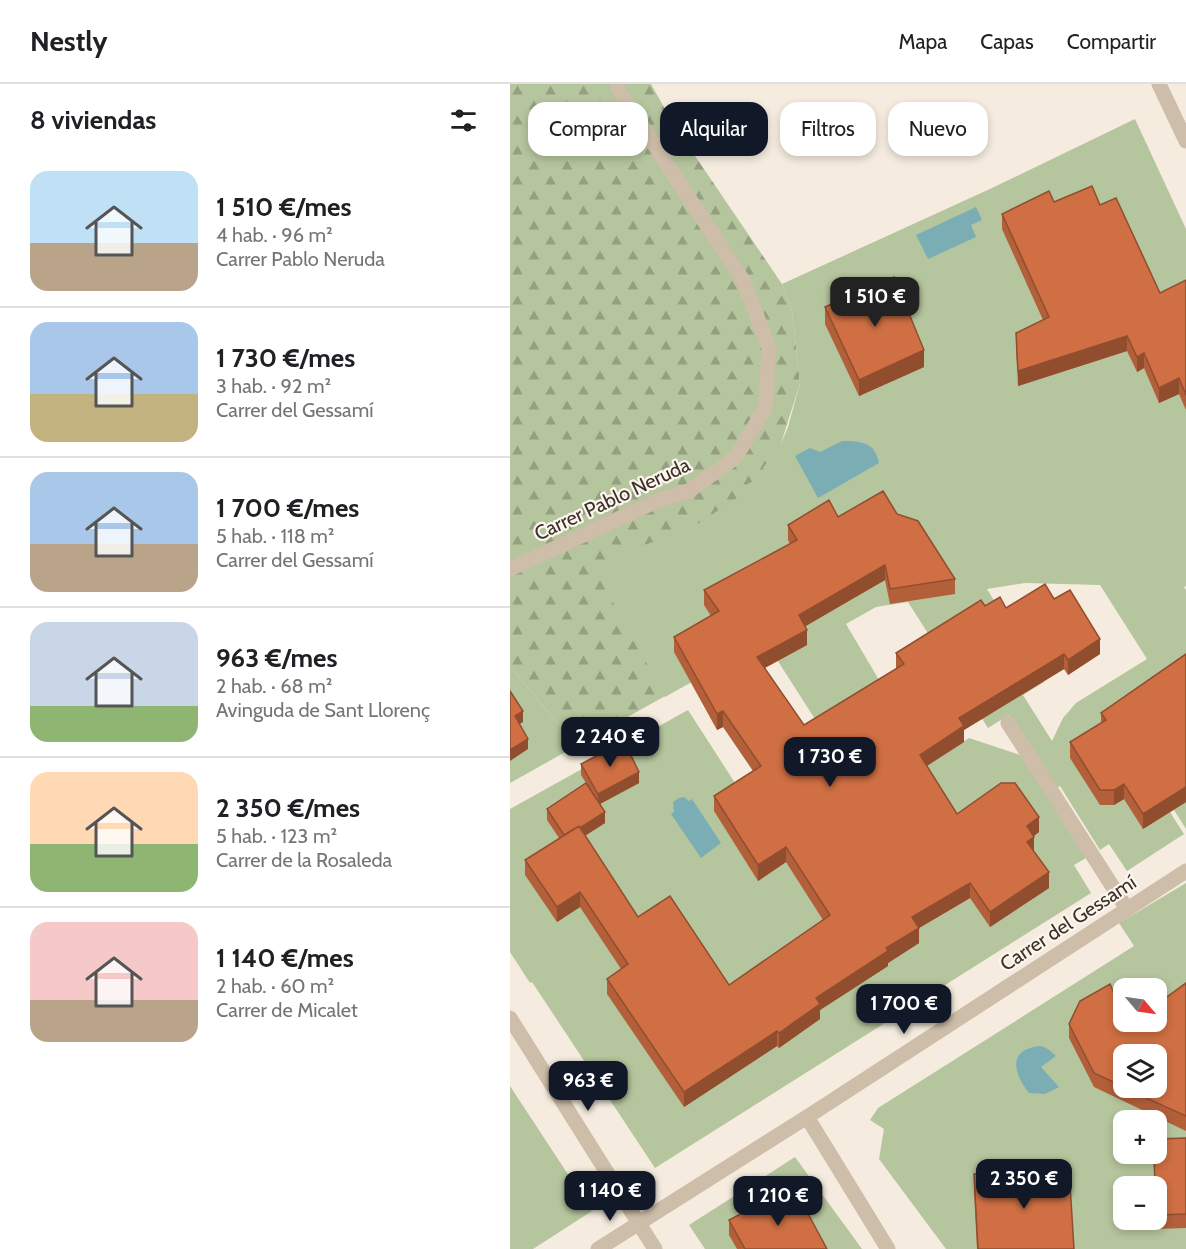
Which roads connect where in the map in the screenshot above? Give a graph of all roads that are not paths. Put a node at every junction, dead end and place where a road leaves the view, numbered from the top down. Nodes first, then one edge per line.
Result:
1 (617, 84) edge
2 (1159, 84) edge
3 (1186, 141) edge
4 (510, 569) edge
5 (1008, 723) dead end
6 (1186, 871) edge
7 (1127, 909) junction
8 (510, 1018) edge
9 (807, 1118) junction
10 (639, 1224) junction
11 (598, 1249) edge
12 (655, 1249) edge
13 (888, 1249) edge

1 - 4 street, Carrer Pablo Neruda
2 - 3 street
5 - 7 street
6 - 7 street, Carrer del Gessamí
7 - 9 street, Carrer del Gessamí
8 - 10 street
9 - 10 street, Carrer del Gessamí
9 - 13 street
10 - 11 street, Carrer del Gessamí
10 - 12 street

